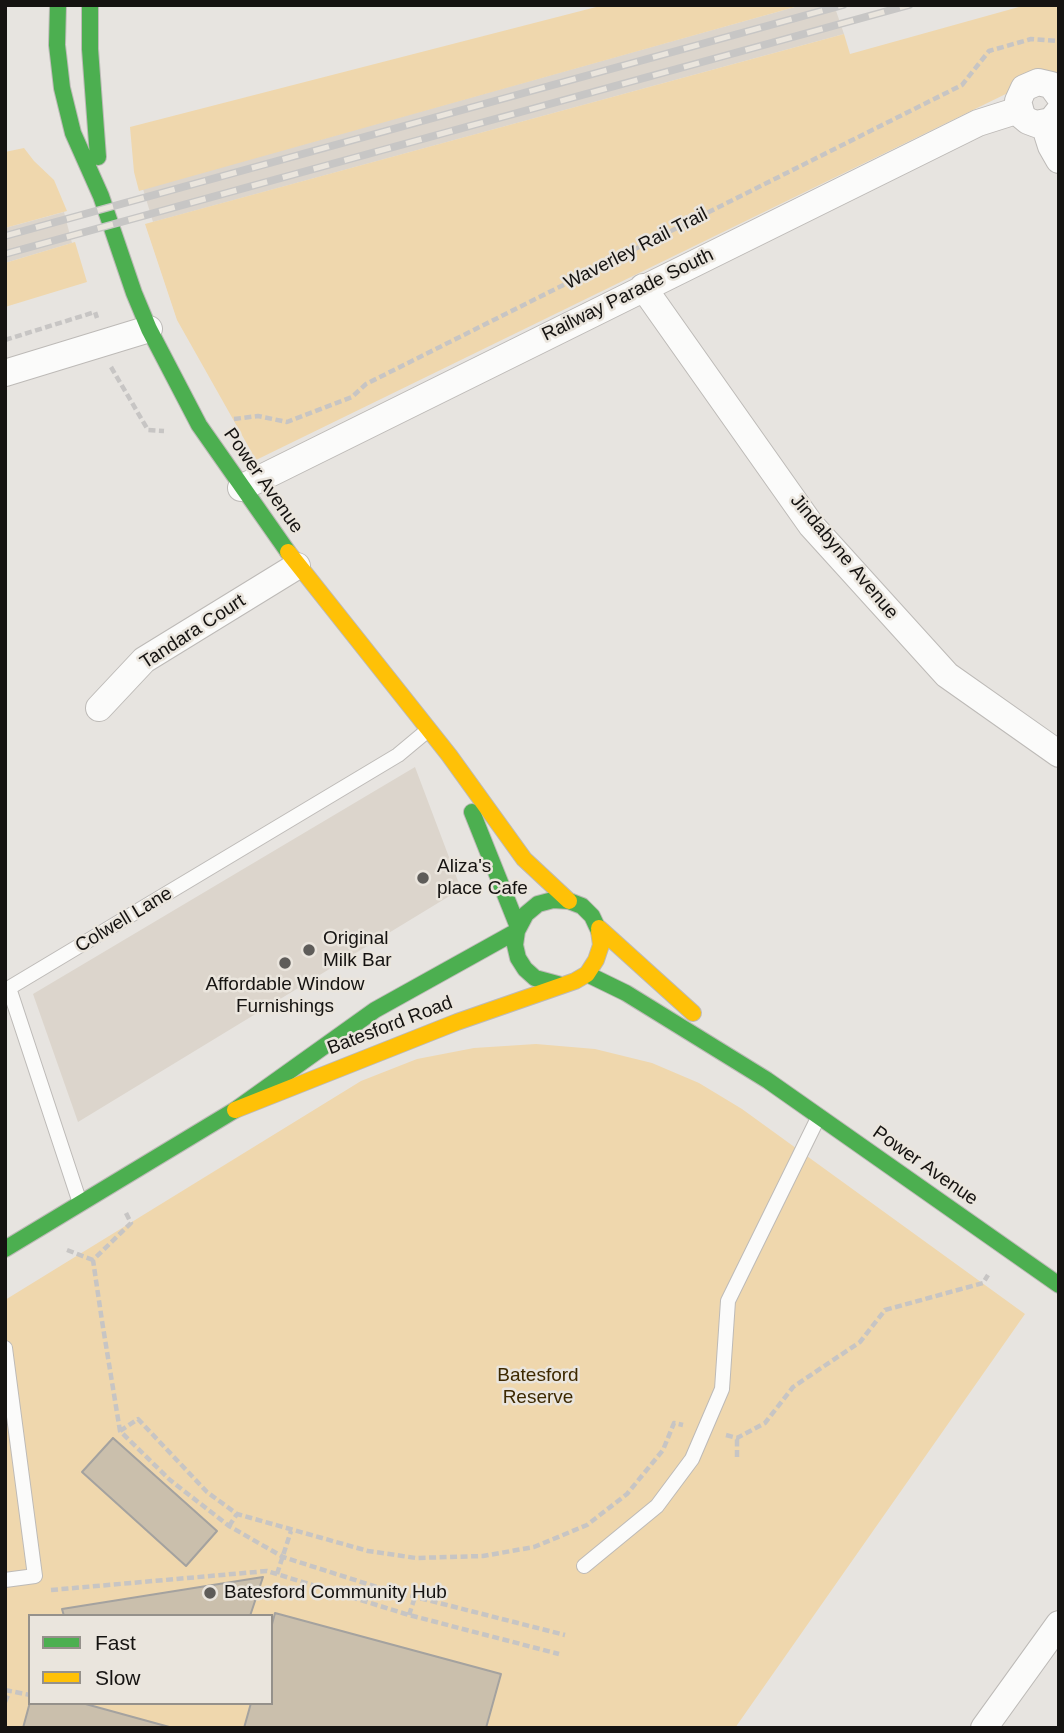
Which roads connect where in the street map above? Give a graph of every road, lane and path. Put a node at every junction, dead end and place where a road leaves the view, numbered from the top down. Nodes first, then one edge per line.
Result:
1 (58, 5) edge
2 (90, 5) edge
3 (1059, 41) edge
4 (1059, 96) edge
5 (1019, 110) junction
6 (1051, 118) edge
7 (1059, 160) edge
8 (101, 196) junction
9 (643, 287) junction
10 (149, 329) junction
11 (5, 373) edge
12 (199, 425) junction
13 (241, 488) junction
14 (297, 566) junction
15 (99, 708) dead end
16 (429, 729) junction
17 (1059, 754) edge
18 (449, 755) junction
19 (569, 901) junction
20 (598, 928) junction
21 (517, 929) junction
22 (587, 974) junction
23 (561, 985) junction
24 (767, 1080) junction
25 (235, 1110) junction
26 (819, 1117) junction
27 (112, 1185) junction
28 (80, 1203) junction
29 (1006, 1248) junction
30 (5, 1249) edge
31 (1059, 1285) edge
32 (5, 1348) edge
33 (704, 1430) junction
34 (120, 1431) junction
35 (737, 1438) junction
36 (12, 1457) edge
37 (737, 1457) dead end
38 (237, 1514) junction
39 (229, 1526) junction
40 (292, 1531) junction
41 (283, 1558) junction
42 (584, 1566) dead end
43 (277, 1574) junction
44 (5, 1580) edge
45 (78, 1587) dead end
46 (415, 1597) junction
47 (409, 1615) junction
48 (1059, 1624) edge
49 (565, 1635) dead end
50 (559, 1654) dead end
51 (8, 1690) edge
52 (28, 1695) edge
53 (5, 1702) edge
54 (985, 1728) edge

1 - 8 street, Power Avenue
2 - 8 street, Power Avenue
3 - 12 path, Waverley Rail Trail
4 - 5 street
5 - 6 street
5 - 9 street, Railway Parade South
6 - 7 street
8 - 10 street, Power Avenue
9 - 13 street, Railway Parade South
9 - 17 street, Jindabyne Avenue
10 - 11 street
10 - 12 street, Power Avenue
12 - 13 street, Power Avenue
13 - 14 street, Power Avenue
14 - 15 street, Tandara Court
14 - 16 street, Power Avenue
16 - 18 street, Power Avenue
16 - 28 lane, Colwell Lane
18 - 19 street, Power Avenue
18 - 21 street, Power Avenue
19 - 20 street
19 - 21 street
20 - 22 street
20 - 24 street, Power Avenue
21 - 23 street
21 - 25 street, Batesford Road
22 - 23 street
22 - 24 street, Power Avenue
23 - 25 street, Batesford Road
24 - 26 street, Power Avenue
25 - 27 street, Batesford Road
26 - 29 street, Power Avenue
26 - 33 lane
27 - 28 street, Batesford Road
27 - 34 path
28 - 30 street, Batesford Road
29 - 31 street, Power Avenue
29 - 35 path
32 - 36 lane
33 - 35 path
33 - 40 path
33 - 42 lane
34 - 38 path
34 - 39 path
35 - 37 path
36 - 44 lane
38 - 39 path
38 - 40 path
39 - 41 path
40 - 41 path
41 - 43 path
41 - 46 path
43 - 45 path
43 - 47 path
46 - 47 path
46 - 49 path
47 - 50 path
48 - 54 street
51 - 52 path
51 - 53 path

